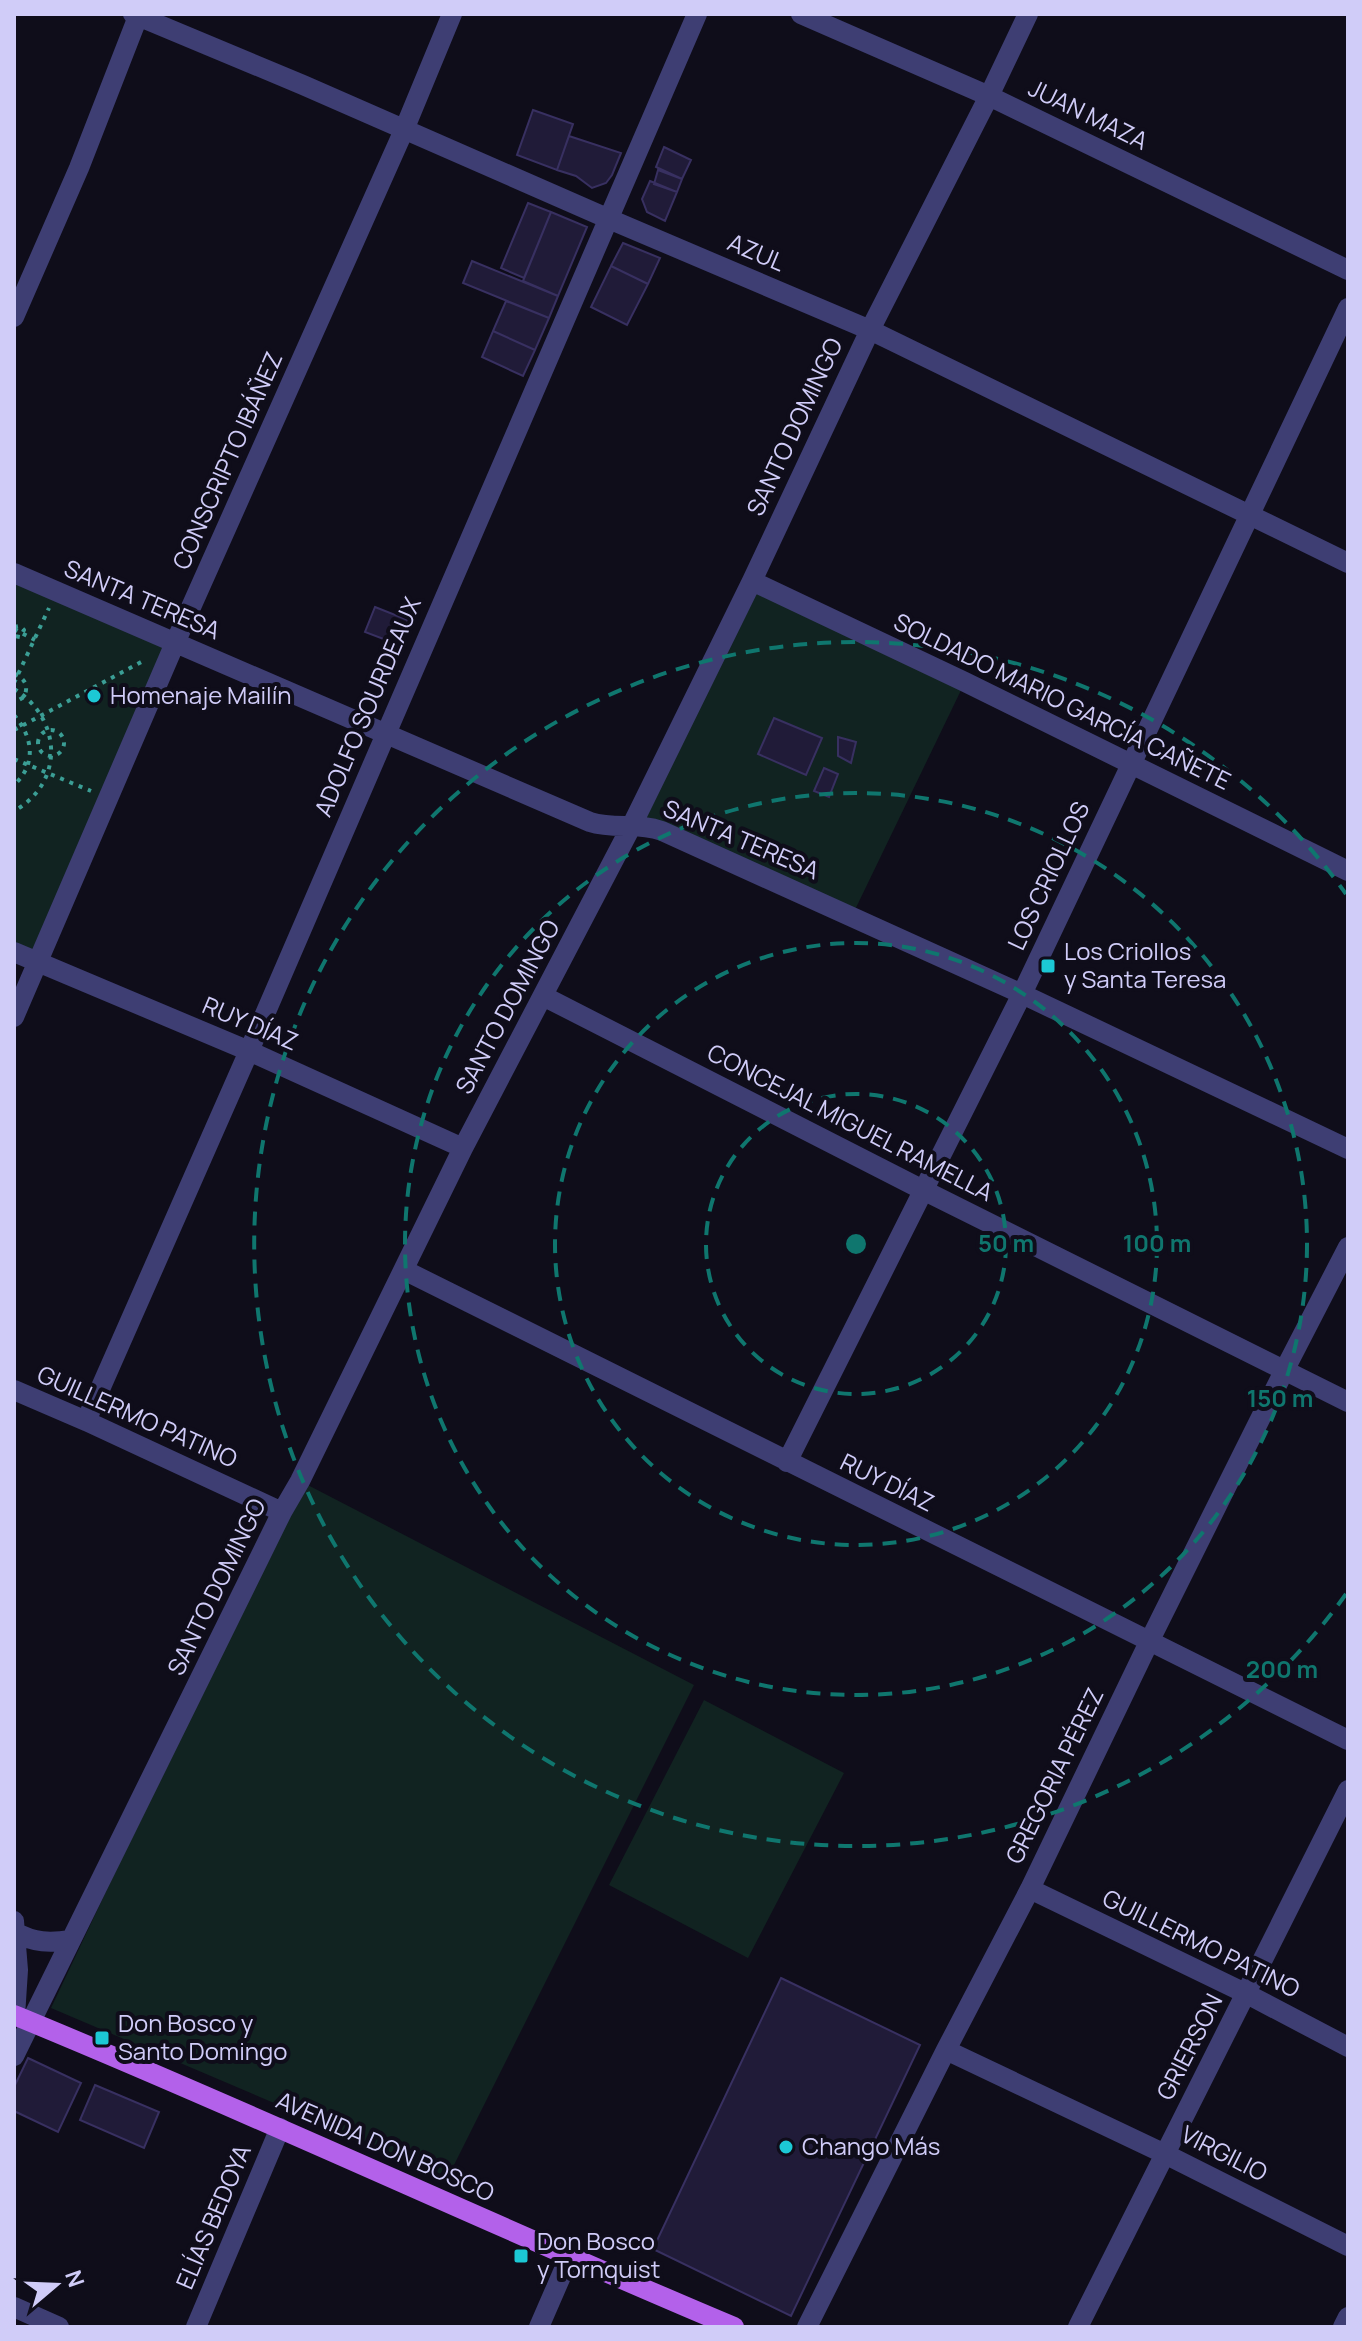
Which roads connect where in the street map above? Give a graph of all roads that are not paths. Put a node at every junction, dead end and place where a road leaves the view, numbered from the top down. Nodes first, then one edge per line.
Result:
1 (452, 14) edge
2 (697, 14) edge
3 (801, 14) edge
4 (1028, 14) edge
5 (137, 15) edge
6 (989, 96) junction
7 (404, 130) junction
8 (609, 219) junction
9 (1348, 270) edge
10 (1348, 308) edge
11 (14, 317) edge
12 (870, 330) junction
13 (1249, 515) junction
14 (1348, 563) edge
15 (14, 573) edge
16 (752, 581) junction
17 (175, 643) junction
18 (385, 734) junction
19 (1131, 766) junction
20 (632, 825) junction
21 (1348, 871) edge
22 (14, 952) edge
23 (38, 962) junction
24 (1022, 994) junction
25 (543, 996) junction
26 (14, 1017) edge
27 (249, 1051) junction
28 (463, 1148) junction
29 (1348, 1149) edge
30 (923, 1190) junction
31 (1348, 1247) edge
32 (404, 1270) junction
33 (1284, 1371) junction
34 (14, 1390) edge
35 (1348, 1402) edge
36 (86, 1421) junction
37 (787, 1462) junction
38 (282, 1512) junction
39 (1149, 1642) junction
40 (1348, 1740) edge
41 (1348, 1790) edge
42 (1030, 1889) junction
43 (14, 1921) edge
44 (15, 1932) edge
45 (71, 1940) junction
46 (1247, 1994) junction
47 (20, 2018) edge
48 (1348, 2047) edge
49 (946, 2050) junction
50 (14, 2056) edge
51 (280, 2128) junction
52 (1165, 2154) junction
53 (1348, 2246) edge
54 (569, 2258) junction
55 (14, 2307) edge
56 (1348, 2317) edge
57 (59, 2327) edge
58 (196, 2327) edge
59 (539, 2327) edge
60 (734, 2327) edge
61 (807, 2327) edge
62 (1078, 2327) edge
63 (1343, 2327) edge

1 - 7 street, CONSCRIPTO IBÁÑEZ
2 - 8 street, ADOLFO SOURDEAUX
3 - 6 street, JUAN MAZA
4 - 6 street, SANTO DOMINGO
5 - 7 street, AZUL
5 - 11 street
6 - 9 street, JUAN MAZA
6 - 12 street, SANTO DOMINGO
7 - 8 street, AZUL
7 - 17 street, CONSCRIPTO IBÁÑEZ
8 - 12 street, AZUL
8 - 18 street, ADOLFO SOURDEAUX
10 - 13 street, LOS CRIOLLOS
12 - 13 street, AZUL
12 - 16 street, SANTO DOMINGO
13 - 14 street, AZUL
13 - 19 street, LOS CRIOLLOS
15 - 17 street, SANTA TERESA
16 - 19 street, SOLDADO MARIO GARCÍA CAÑETE
16 - 20 street, SANTO DOMINGO
17 - 18 street, SANTA TERESA
17 - 23 street, CONSCRIPTO IBÁÑEZ
18 - 20 street, SANTA TERESA
18 - 27 street, ADOLFO SOURDEAUX
19 - 21 street, SOLDADO MARIO GARCÍA CAÑETE
19 - 24 street, LOS CRIOLLOS
20 - 24 street, SANTA TERESA
20 - 25 street, SANTO DOMINGO
22 - 23 street, RUY DÍAZ
23 - 26 street, CONSCRIPTO IBÁÑEZ
23 - 27 street, RUY DÍAZ
24 - 29 street, SANTA TERESA
24 - 30 street, LOS CRIOLLOS
25 - 28 street, SANTO DOMINGO
25 - 30 street, CONCEJAL MIGUEL RAMELLA
27 - 28 street, RUY DÍAZ
27 - 36 street, ADOLFO SOURDEAUX
28 - 32 street, SANTO DOMINGO
30 - 33 street, CONCEJAL MIGUEL RAMELLA
30 - 37 street, LOS CRIOLLOS
31 - 33 street, GREGORIA PÉREZ
32 - 37 street, RUY DÍAZ
32 - 38 street, SANTO DOMINGO
33 - 35 street, CONCEJAL MIGUEL RAMELLA
33 - 39 street, GREGORIA PÉREZ
34 - 36 street, GUILLERMO PATINO
36 - 38 street, GUILLERMO PATINO
37 - 39 street, RUY DÍAZ
38 - 45 street, SANTO DOMINGO
39 - 40 street, RUY DÍAZ
39 - 42 street, GREGORIA PÉREZ
41 - 46 street, GRIERSON
42 - 46 street, GUILLERMO PATINO
42 - 49 street, GREGORIA PÉREZ
43 - 44 street
44 - 45 street
44 - 47 street
45 - 47 street, SANTO DOMINGO
46 - 48 street, GUILLERMO PATINO
46 - 52 street, GRIERSON
47 - 50 street, SANTO DOMINGO
47 - 51 main road, AVENIDA DON BOSCO
49 - 52 street, VIRGILIO
49 - 61 street, GREGORIA PÉREZ
51 - 54 main road, AVENIDA DON BOSCO
51 - 58 street, ELÍAS BEDOYA
52 - 53 street, VIRGILIO
52 - 62 street, GRIERSON
54 - 59 street
54 - 60 main road, AVENIDA DON BOSCO
55 - 57 street
56 - 63 street

